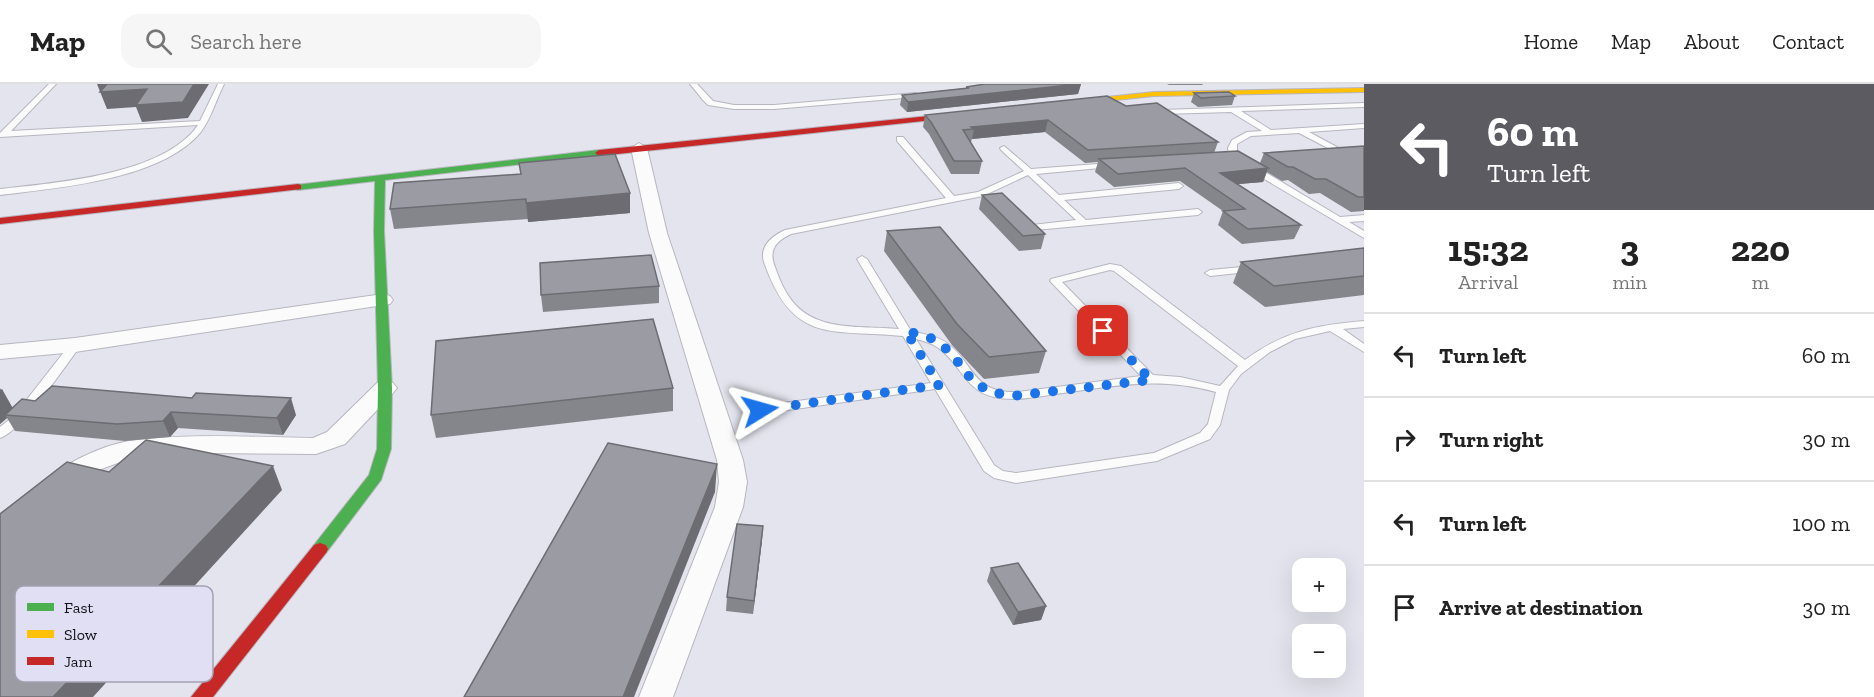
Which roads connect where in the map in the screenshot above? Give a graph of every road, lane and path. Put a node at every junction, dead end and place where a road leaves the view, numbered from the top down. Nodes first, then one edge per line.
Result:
1 (53, 84) edge
2 (221, 84) edge
3 (693, 84) edge
4 (1364, 90) edge
5 (924, 94) edge
6 (1060, 104) edge
7 (1364, 105) edge
8 (1233, 110) junction
9 (1162, 112) edge
10 (978, 113) edge
11 (201, 123) junction
12 (1364, 126) edge
13 (1299, 130) junction
14 (1268, 131) junction
15 (2, 135) edge
16 (900, 139) dead end
17 (639, 148) junction
18 (1004, 148) dead end
19 (1323, 157) edge
20 (1222, 158) edge
21 (1238, 160) junction
22 (1265, 161) edge
23 (1120, 165) edge
24 (1028, 172) junction
25 (380, 178) junction
26 (1179, 186) dead end
27 (0, 192) edge
28 (1056, 198) junction
29 (952, 199) junction
30 (1198, 212) dead end
31 (1364, 218) edge
32 (1338, 220) junction
33 (0, 221) edge
34 (1084, 223) junction
35 (1035, 227) edge
36 (1364, 235) edge
37 (862, 259) dead end
38 (1269, 267) edge
39 (1210, 273) dead end
40 (383, 300) junction
41 (1364, 324) edge
42 (1332, 327) junction
43 (906, 331) junction
44 (75, 345) junction
45 (1364, 349) edge
46 (0, 352) edge
47 (1246, 366) junction
48 (1151, 380) junction
49 (939, 385) junction
50 (385, 388) junction
51 (1223, 390) junction
52 (760, 410) dead end
53 (0, 434) edge
54 (43, 498) edge
55 (201, 697) edge
56 (656, 697) edge

1 - 15 lane
2 - 11 lane
3 - 5 lane
4 - 6 street
7 - 8 lane
8 - 9 lane
8 - 14 lane
10 - 17 street
11 - 15 lane
11 - 27 lane
12 - 13 lane
13 - 14 lane
13 - 19 lane
14 - 21 lane
16 - 29 lane
17 - 25 street
17 - 56 street
18 - 24 lane
20 - 21 lane
21 - 22 lane
21 - 32 lane
23 - 24 lane
24 - 28 lane
24 - 29 lane
25 - 33 street
25 - 40 street
26 - 28 lane
28 - 34 lane
29 - 43 lane
30 - 34 lane
31 - 32 lane
32 - 36 lane
34 - 35 lane
37 - 43 lane
38 - 39 lane
40 - 44 street
40 - 50 street
41 - 42 lane
42 - 45 lane
42 - 47 lane
43 - 48 lane
43 - 49 lane
44 - 46 street
44 - 53 lane
47 - 48 lane
47 - 51 lane
48 - 51 lane
49 - 51 lane
49 - 52 lane
50 - 54 street
50 - 55 street

